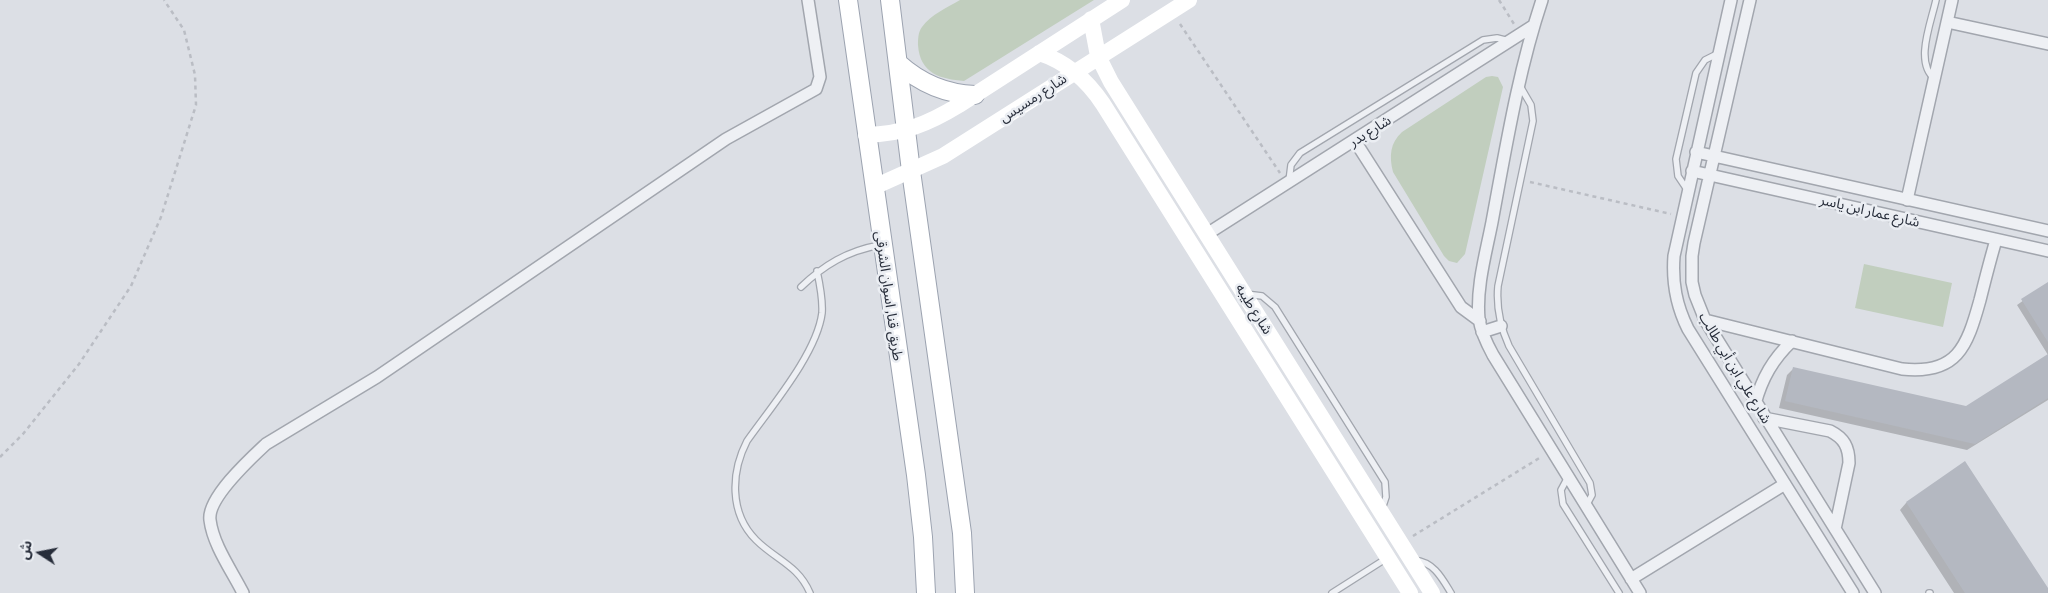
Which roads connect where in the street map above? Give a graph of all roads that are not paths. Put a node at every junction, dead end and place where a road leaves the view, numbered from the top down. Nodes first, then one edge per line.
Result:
1 (808, 0) edge
2 (848, 0) edge
3 (890, 0) edge
4 (1122, 0) edge
5 (1189, 0) edge
6 (1542, 0) edge
7 (1731, 0) edge
8 (1750, 0) edge
9 (1936, 0) edge
10 (1952, 0) edge
11 (1091, 19) junction
12 (1947, 22) junction
13 (1533, 26) junction
14 (1510, 42) junction
15 (2048, 44) edge
16 (1039, 53) junction
17 (1719, 53) junction
18 (1098, 56) junction
19 (898, 63) junction
20 (1074, 71) junction
21 (1935, 79) junction
22 (1519, 85) junction
23 (975, 95) junction
24 (906, 130) junction
25 (866, 135) junction
26 (1354, 141) junction
27 (1696, 152) junction
28 (1714, 156) junction
29 (1692, 171) junction
30 (912, 172) junction
31 (1710, 175) junction
32 (1288, 182) junction
33 (874, 187) junction
34 (1688, 191) junction
35 (1907, 200) junction
36 (2048, 231) edge
37 (1206, 234) junction
38 (1996, 240) junction
39 (882, 245) junction
40 (2048, 251) edge
41 (818, 271) junction
42 (801, 287) dead end
43 (1705, 320) junction
44 (1501, 326) junction
45 (1481, 327) junction
46 (1792, 341) junction
47 (1756, 404) junction
48 (1764, 418) junction
49 (1568, 477) junction
50 (1785, 484) junction
51 (1586, 506) junction
52 (1835, 529) junction
53 (1406, 550) junction
54 (1388, 557) junction
55 (1631, 579) junction
56 (243, 593) edge
57 (810, 593) edge
58 (926, 593) edge
59 (965, 593) edge
60 (1332, 593) edge
61 (1410, 593) edge
62 (1432, 593) edge
63 (1452, 593) edge
64 (1619, 593) edge
65 (1640, 593) edge
66 (1853, 593) edge
67 (1875, 593) edge

1 - 56 street
2 - 25 main road, طريق قنا, اسوان الشرقى
3 - 19 main road
4 - 11 main road
5 - 18 main road, شارع رمسيس
6 - 13 street
7 - 17 street, شارع علي ابن أبي طالب
8 - 28 street, شارع علي ابن أبي طالب
9 - 21 lane
10 - 12 street
11 - 16 main road
11 - 18 main road, شارع طيبه
12 - 15 street
12 - 21 street
13 - 14 street, شارع بدر
13 - 22 street
14 - 26 street, شارع بدر
14 - 32 lane
16 - 20 main road, شارع طيبه
16 - 23 main road
17 - 27 street, شارع علي ابن أبي طالب
17 - 34 lane
18 - 20 main road, شارع رمسيس
18 - 37 main road, شارع طيبه
19 - 23 main road
19 - 24 main road
20 - 30 main road, شارع رمسيس
20 - 54 main road, شارع طيبه
21 - 35 street
22 - 44 lane
22 - 45 street
23 - 24 main road
24 - 25 main road
24 - 30 main road
25 - 33 main road, طريق قنا, اسوان الشرقى
26 - 32 street, شارع بدر
26 - 45 street
27 - 28 street, شارع عمار ابن ياسر
27 - 29 street, شارع علي ابن أبي طالب
28 - 31 street, شارع علي ابن أبي طالب
28 - 35 street, شارع عمار ابن ياسر
29 - 31 street, شارع عمار ابن ياسر
29 - 34 street, شارع علي ابن أبي طالب
30 - 33 main road, شارع رمسيس
30 - 59 main road
31 - 38 street, شارع عمار ابن ياسر
31 - 43 street, شارع علي ابن أبي طالب
32 - 37 street, شارع بدر
33 - 39 main road, طريق قنا, اسوان الشرقى
34 - 50 street, شارع علي ابن أبي طالب
35 - 36 street, شارع عمار ابن ياسر
37 - 53 main road, شارع طيبه
38 - 40 street, شارع عمار ابن ياسر
38 - 46 street
39 - 41 lane
39 - 58 main road, طريق قنا, اسوان الشرقى
41 - 42 lane
41 - 57 lane
43 - 46 street
43 - 47 street, شارع علي ابن أبي طالب
44 - 45 street
44 - 51 lane
45 - 49 street
46 - 47 street
47 - 48 street, شارع علي ابن أبي طالب
48 - 52 street, شارع علي ابن أبي طالب
48 - 52 street
49 - 51 street
49 - 64 lane
50 - 55 street
50 - 66 street, شارع علي ابن أبي طالب
51 - 55 street
52 - 67 street, شارع علي ابن أبي طالب
53 - 54 main road
53 - 62 main road, شارع طيبه
53 - 63 lane
54 - 60 lane
54 - 61 main road, شارع طيبه
55 - 65 street

